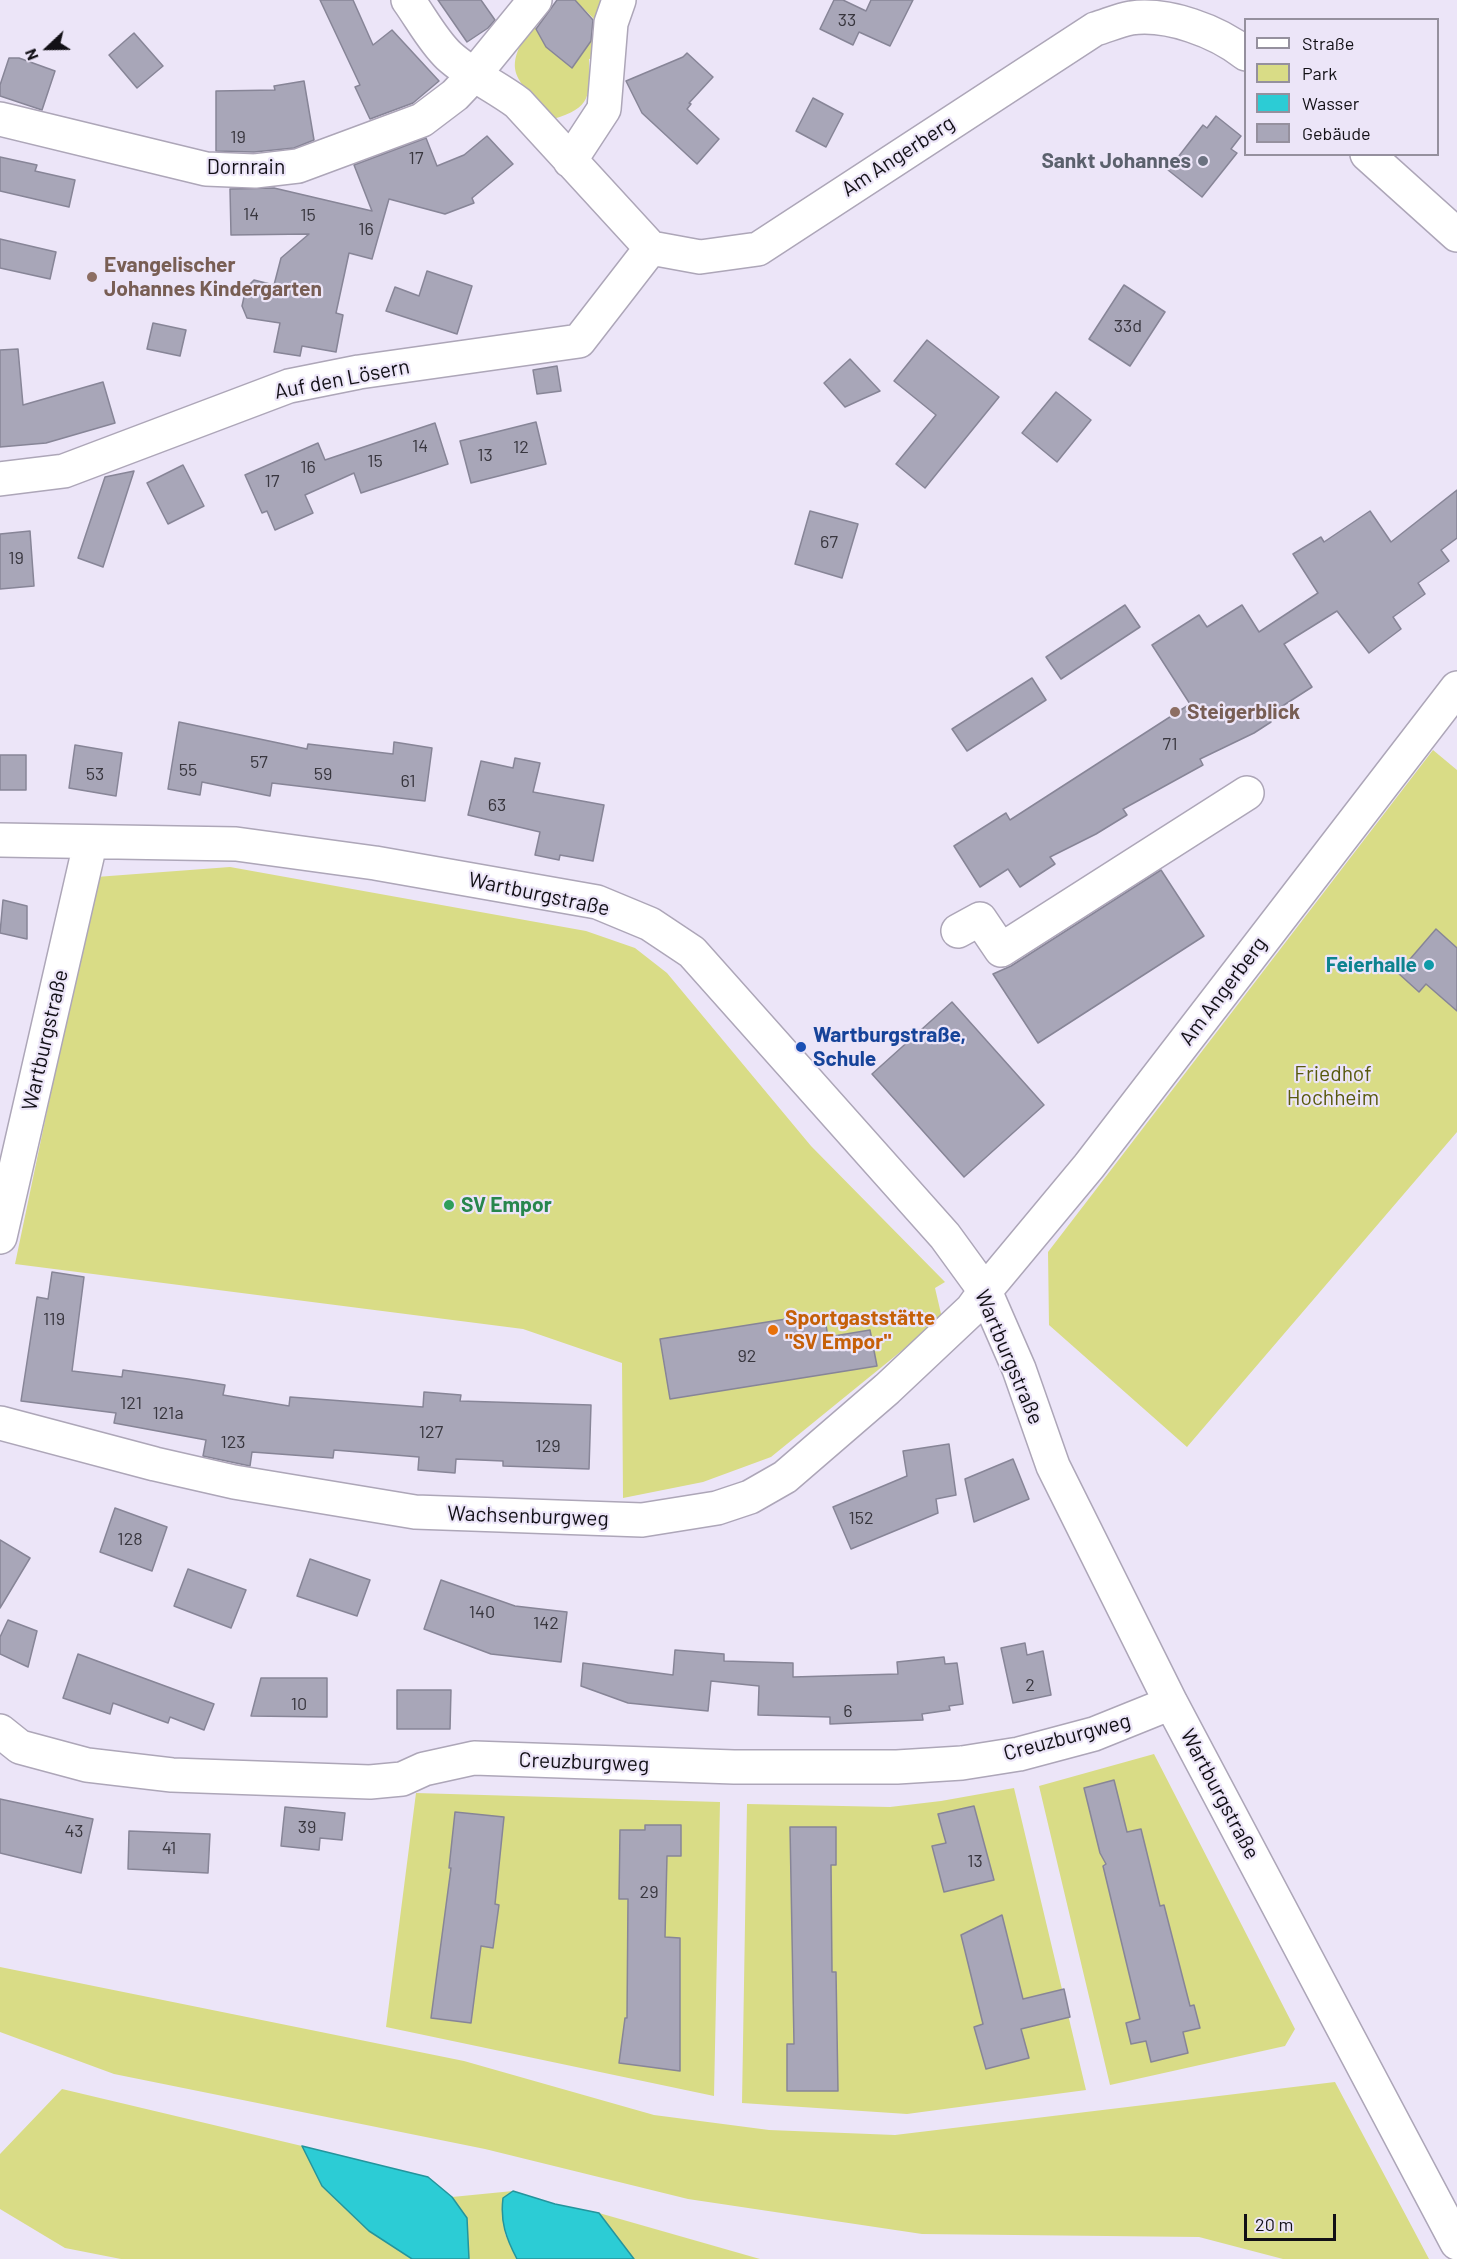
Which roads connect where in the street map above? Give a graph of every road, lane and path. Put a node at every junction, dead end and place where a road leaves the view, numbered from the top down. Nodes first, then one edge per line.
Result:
1 (408, 0) edge
2 (535, 0) edge
3 (619, 0) edge
4 (1244, 53) edge
5 (473, 76) junction
6 (0, 119) edge
7 (1369, 156) edge
8 (570, 161) junction
9 (1457, 235) edge
10 (651, 248) junction
11 (0, 479) edge
12 (1457, 688) edge
13 (1247, 793) dead end
14 (0, 840) edge
15 (90, 844) junction
16 (958, 931) dead end
17 (0, 1237) edge
18 (985, 1291) junction
19 (0, 1423) edge
20 (1172, 1703) junction
21 (0, 1731) edge
22 (1457, 2243) edge

1 - 5 street
2 - 5 street
3 - 8 street
4 - 10 street, Am Angerberg
5 - 6 street, Dornrain
5 - 8 street
7 - 9 street
8 - 10 street
10 - 11 street, Auf den Lösern
12 - 18 street, Am Angerberg
13 - 16 street
14 - 15 street, Wartburgstraße
15 - 17 street, Wartburgstraße
15 - 18 street, Wartburgstraße
18 - 19 street, Wachsenburgweg
18 - 20 street, Wartburgstraße
20 - 21 street, Creuzburgweg
20 - 22 street, Wartburgstraße

